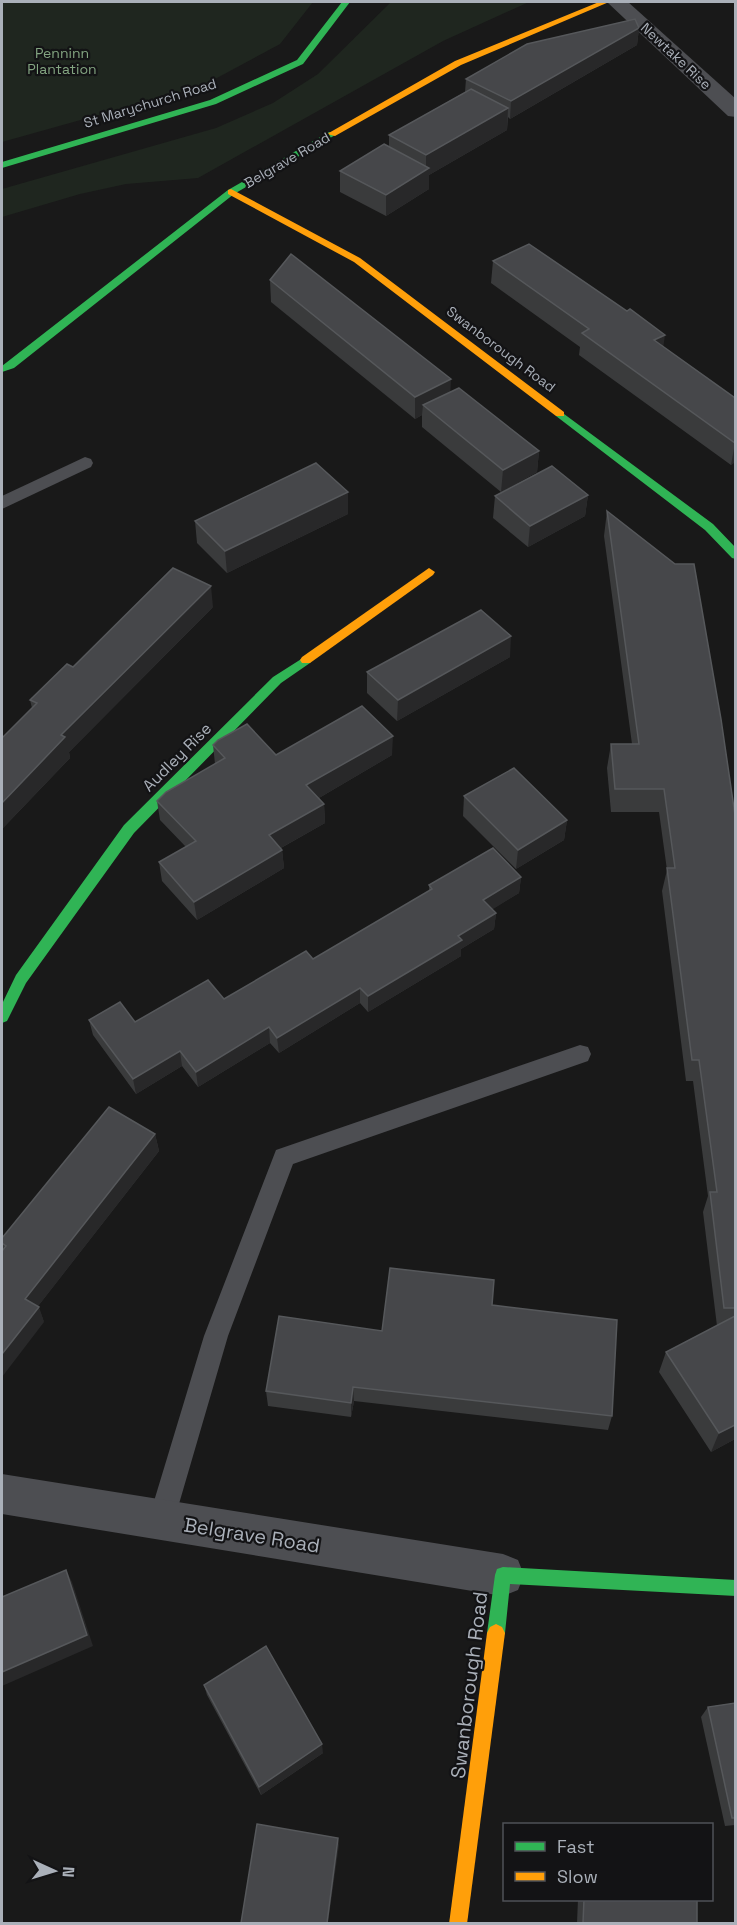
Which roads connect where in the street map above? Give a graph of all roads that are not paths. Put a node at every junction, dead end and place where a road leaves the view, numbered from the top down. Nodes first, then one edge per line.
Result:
1 (346, 2) edge
2 (605, 2) edge
3 (617, 2) edge
4 (735, 111) edge
5 (2, 165) edge
6 (231, 192) junction
7 (2, 369) edge
8 (85, 462) dead end
9 (2, 504) edge
10 (735, 555) edge
11 (429, 572) dead end
12 (2, 1017) edge
13 (580, 1054) dead end
14 (2, 1494) edge
15 (161, 1521) junction
16 (503, 1575) junction
17 (735, 1588) edge
18 (458, 1923) edge

1 - 5 street, St Marychurch Road
2 - 6 street, Belgrave Road
3 - 4 street, Newtake Rise
6 - 7 street, Belgrave Road
6 - 10 street, Swanborough Road
8 - 9 lane
11 - 12 street, Audley Rise
13 - 15 lane
14 - 15 street, Belgrave Road
15 - 16 street, Belgrave Road
16 - 17 street, Swanborough Road
16 - 18 street, Swanborough Road

